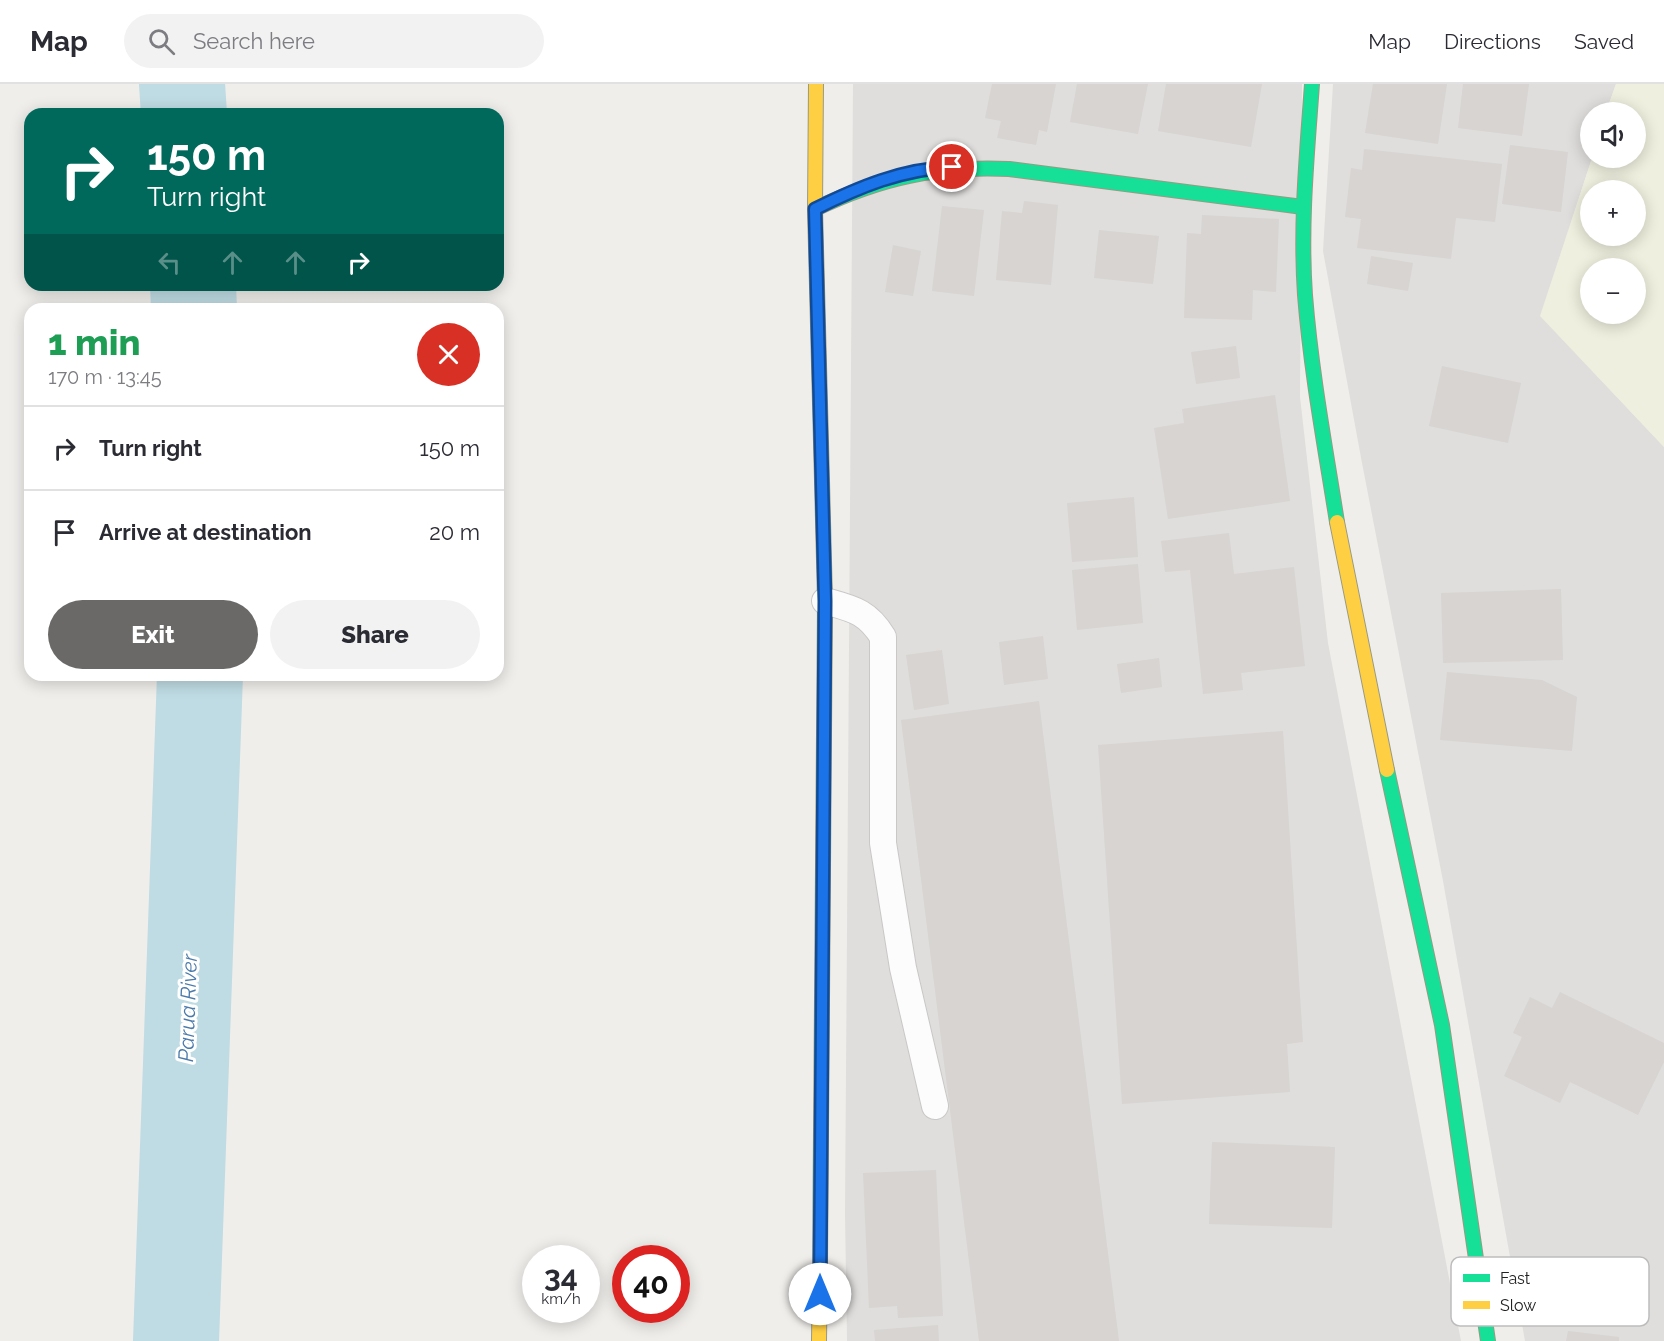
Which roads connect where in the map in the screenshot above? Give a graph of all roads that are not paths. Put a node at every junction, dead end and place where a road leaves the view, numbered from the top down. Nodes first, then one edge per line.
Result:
1 (816, 84) edge
2 (1312, 84) edge
3 (1303, 207) junction
4 (815, 209) junction
5 (825, 601) junction
6 (935, 1106) dead end
7 (1476, 1257) edge
8 (1486, 1326) edge
9 (819, 1341) edge
10 (1488, 1341) edge

1 - 4 street
2 - 3 street
3 - 4 street
3 - 7 street
4 - 5 street
5 - 6 lane
5 - 9 street
8 - 10 street

